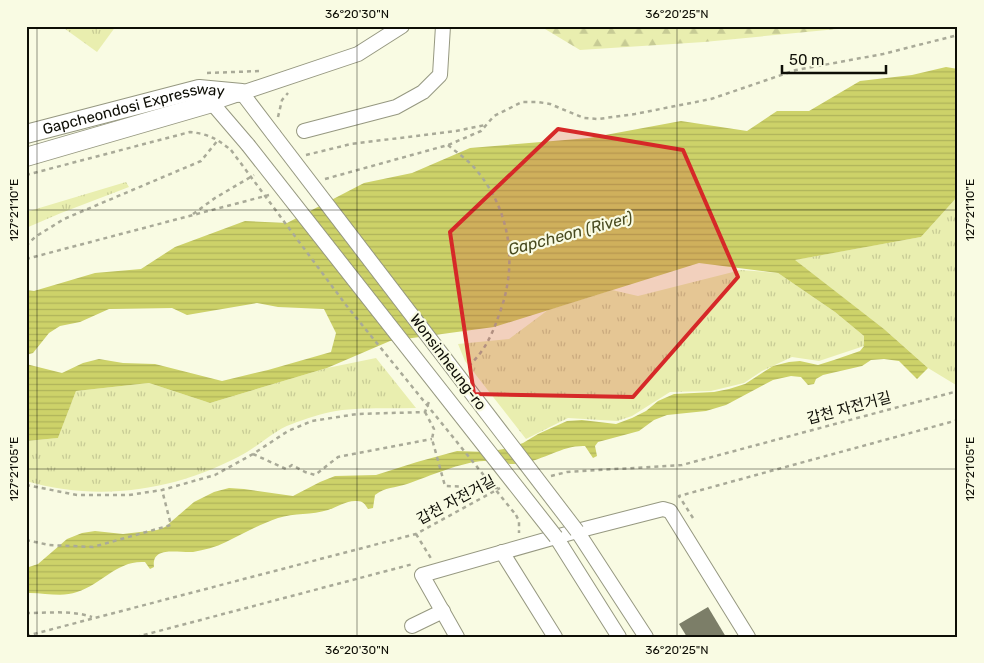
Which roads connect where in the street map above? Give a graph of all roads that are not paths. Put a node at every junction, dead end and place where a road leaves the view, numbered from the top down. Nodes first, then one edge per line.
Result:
1 (402, 26) edge
2 (443, 26) edge
3 (242, 93) junction
4 (212, 103) junction
5 (304, 131) dead end
6 (26, 134) edge
7 (26, 157) edge
8 (577, 531) junction
9 (556, 537) junction
10 (502, 552) junction
11 (443, 611) junction
12 (412, 626) dead end
13 (457, 637) edge
14 (555, 637) edge
15 (619, 637) edge
16 (646, 637) edge
17 (748, 637) edge

1 - 3 street
2 - 5 street
3 - 4 street
3 - 6 main road, Gapcheondosi Expressway
3 - 8 street, Wonsinheung-ro, bridge
4 - 7 main road, Gapcheondosi Expressway
4 - 9 street, Wonsinheung-ro, bridge
8 - 9 street
8 - 16 street, Wonsinheung-ro
8 - 17 street
9 - 10 street
9 - 15 street, Wonsinheung-ro
10 - 11 street
10 - 14 street
11 - 12 street
11 - 13 street

